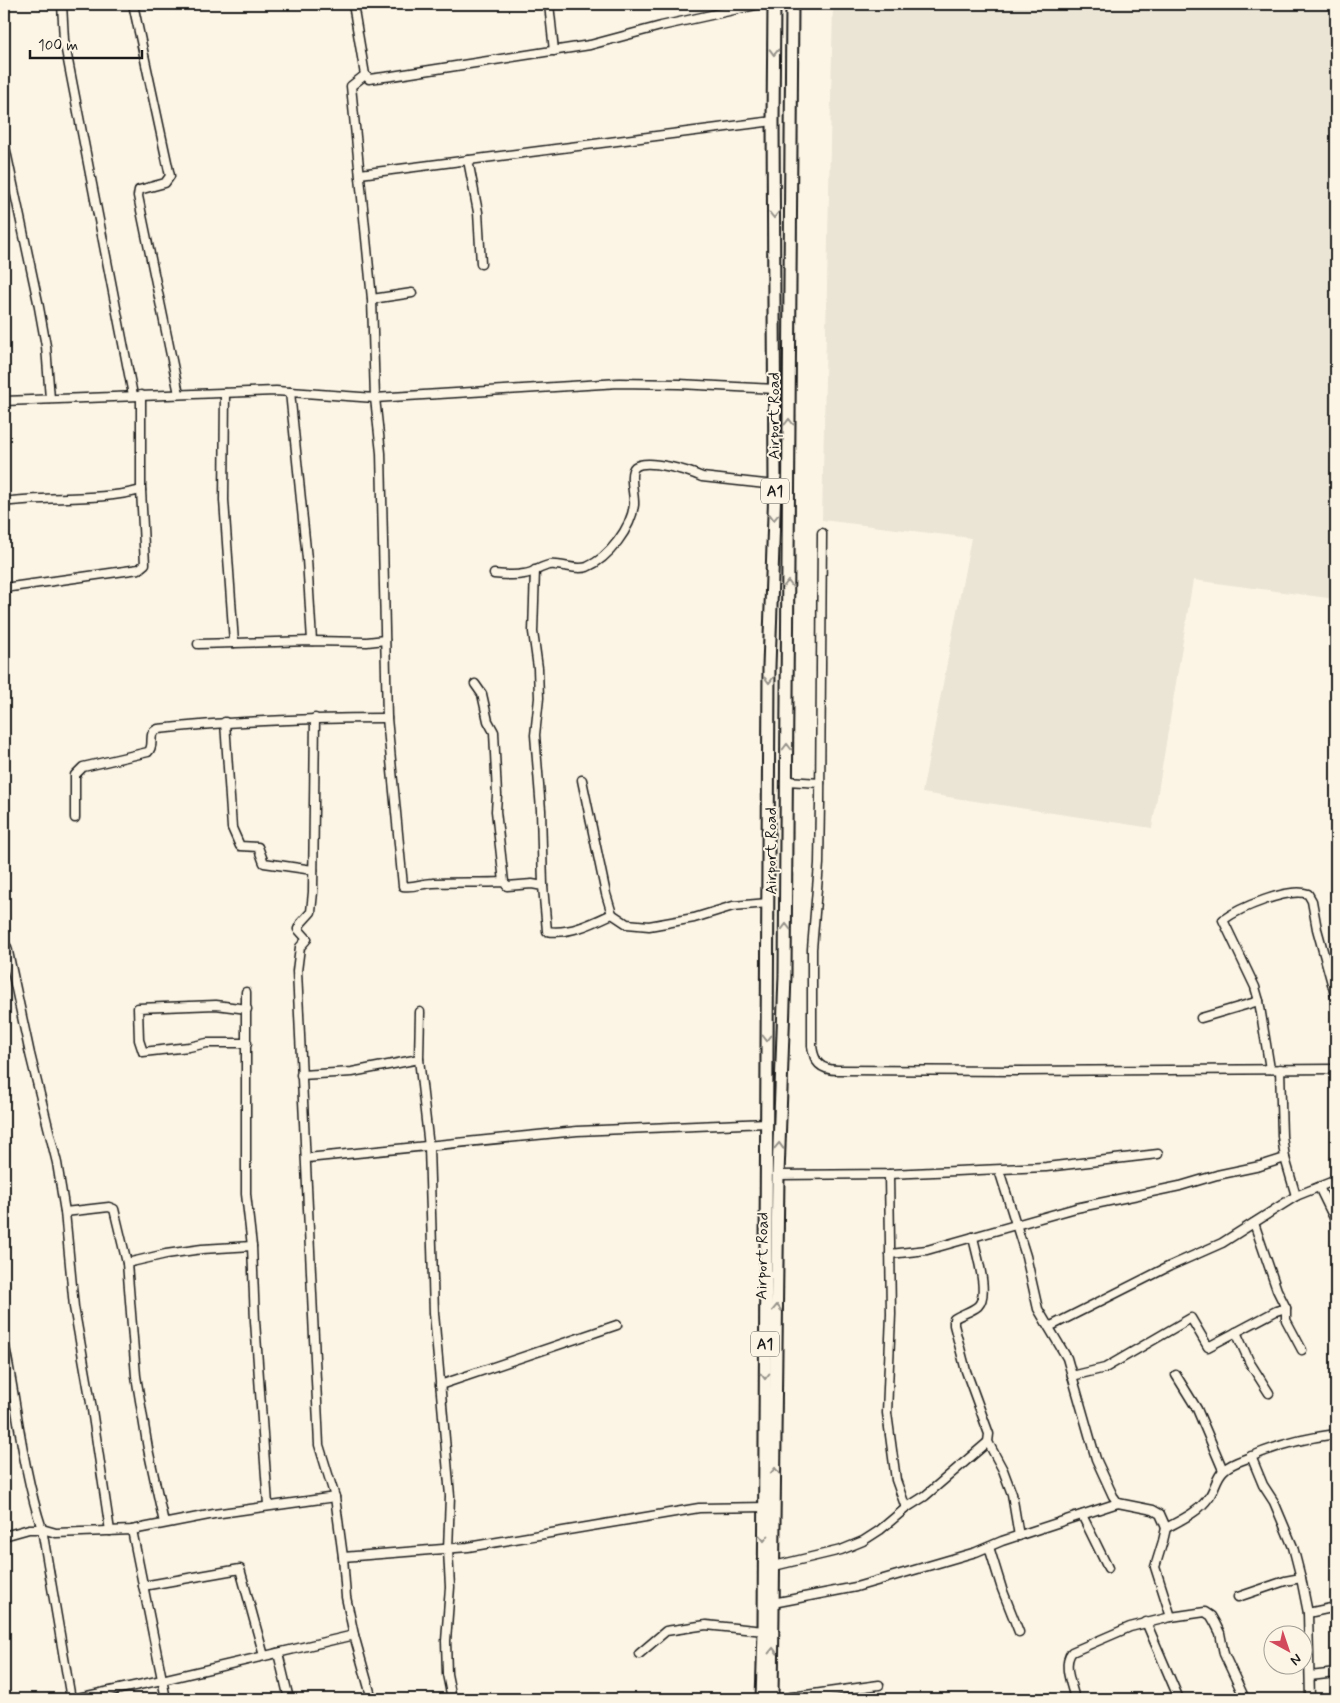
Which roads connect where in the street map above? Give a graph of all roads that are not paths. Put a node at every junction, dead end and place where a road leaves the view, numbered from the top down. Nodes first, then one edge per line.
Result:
1 (62, 4) edge
2 (133, 4) edge
3 (353, 4) edge
4 (549, 4) edge
5 (761, 4) edge
6 (774, 4) edge
7 (792, 4) edge
8 (554, 51) junction
9 (365, 75) junction
10 (773, 121) junction
11 (4, 142) edge
12 (468, 160) junction
13 (360, 174) junction
14 (481, 264) dead end
15 (412, 292) dead end
16 (372, 299) junction
17 (776, 389) junction
18 (290, 392) junction
19 (225, 393) junction
20 (179, 394) junction
21 (137, 395) junction
22 (375, 398) junction
23 (50, 399) junction
24 (4, 401) edge
25 (775, 485) junction
26 (141, 490) junction
27 (4, 502) edge
28 (822, 533) dead end
29 (535, 570) junction
30 (494, 574) dead end
31 (4, 588) edge
32 (385, 640) junction
33 (312, 641) junction
34 (234, 643) junction
35 (198, 644) dead end
36 (475, 684) dead end
37 (315, 718) junction
38 (387, 718) junction
39 (225, 722) junction
40 (582, 780) dead end
41 (787, 781) junction
42 (820, 783) junction
43 (75, 818) dead end
44 (313, 870) junction
45 (504, 882) junction
46 (543, 886) junction
47 (768, 903) junction
48 (612, 914) junction
49 (7, 947) dead end
50 (246, 992) dead end
51 (1336, 998) edge
52 (1259, 1001) junction
53 (247, 1009) junction
54 (420, 1012) dead end
55 (1202, 1018) dead end
56 (247, 1043) junction
57 (419, 1059) junction
58 (1270, 1069) junction
59 (1280, 1069) junction
60 (1336, 1069) edge
61 (301, 1075) junction
62 (766, 1123) junction
63 (429, 1147) junction
64 (1158, 1154) dead end
65 (307, 1158) junction
66 (1286, 1158) junction
67 (999, 1170) junction
68 (890, 1174) junction
69 (778, 1176) junction
70 (1336, 1180) edge
71 (1319, 1187) junction
72 (1296, 1196) junction
73 (66, 1212) junction
74 (1336, 1222) edge
75 (1254, 1223) junction
76 (1016, 1225) junction
77 (973, 1237) junction
78 (252, 1246) junction
79 (890, 1254) junction
80 (128, 1263) junction
81 (1286, 1308) junction
82 (617, 1325) dead end
83 (1049, 1328) junction
84 (1236, 1332) junction
85 (4, 1342) edge
86 (1302, 1350) dead end
87 (1176, 1375) dead end
88 (1072, 1376) junction
89 (440, 1386) junction
90 (1269, 1393) dead end
91 (1336, 1434) edge
92 (988, 1442) junction
93 (1251, 1456) junction
94 (1223, 1470) junction
95 (334, 1497) junction
96 (1118, 1503) junction
97 (268, 1505) junction
98 (769, 1507) junction
99 (906, 1508) junction
100 (1082, 1515) junction
101 (164, 1523) junction
102 (1166, 1528) junction
103 (42, 1529) junction
104 (132, 1530) junction
105 (110, 1531) junction
106 (4, 1536) edge
107 (1020, 1536) junction
108 (988, 1547) junction
109 (448, 1550) junction
110 (343, 1557) junction
111 (774, 1566) junction
112 (1108, 1568) dead end
113 (1301, 1578) junction
114 (143, 1586) junction
115 (1238, 1597) dead end
116 (773, 1603) junction
117 (1336, 1607) edge
118 (1308, 1613) junction
119 (1171, 1617) junction
120 (1146, 1622) junction
121 (1308, 1626) edge
122 (764, 1631) junction
123 (1019, 1632) dead end
124 (354, 1635) junction
125 (278, 1653) junction
126 (639, 1654) dead end
127 (264, 1656) junction
128 (1336, 1673) edge
129 (1310, 1676) edge
130 (1312, 1676) edge
131 (162, 1680) junction
132 (879, 1685) dead end
133 (72, 1699) edge
134 (166, 1699) edge
135 (289, 1699) edge
136 (372, 1699) edge
137 (452, 1699) edge
138 (762, 1699) edge
139 (772, 1699) edge
140 (777, 1699) edge
141 (1075, 1699) edge
142 (1179, 1699) edge
143 (1244, 1699) edge
144 (1310, 1699) edge

1 - 21 street
2 - 20 street
3 - 9 street
4 - 8 street
5 - 8 street
6 -> 10 highway, Airport Road / A1
41 -> 7 highway, Airport Road / A1
8 - 9 street
9 - 13 street
10 - 12 street
10 -> 17 highway, Airport Road / A1
11 - 23 street
12 - 13 street
12 - 14 street
13 - 16 street
15 - 16 street
16 - 22 street
17 - 22 street
17 - 25 highway, Airport Road / A1
18 - 19 street
18 - 22 street
18 - 33 street
19 - 20 street
19 - 34 street
20 - 21 street
21 - 23 street
21 - 26 street
22 - 32 street
23 - 24 street
25 - 29 street
25 -> 47 highway, Airport Road / A1
26 - 27 street
26 - 31 street
28 - 42 street
29 - 30 street
29 - 46 street
32 - 33 street
32 - 38 street
33 - 34 street
34 - 35 street
36 - 45 street
37 - 38 street
37 - 39 street
37 - 44 street
38 - 45 street
39 - 43 street
39 - 44 street
40 - 48 street
41 - 42 street
69 -> 41 highway, Airport Road / A1
42 - 58 street
44 - 61 street
45 - 46 street
46 - 48 street
47 - 48 street
47 -> 62 highway, Airport Road / A1
49 - 73 street
50 - 53 street
51 - 52 street
52 - 55 street
52 - 58 street
53 - 56 street
53 - 56 street
54 - 57 street
56 - 78 street
57 - 61 street
57 - 63 street
58 - 59 street
59 - 60 street
59 - 66 street
61 - 65 street
62 - 63 street
62 -> 98 highway, Airport Road / A1
63 - 65 street
63 - 89 street
64 - 67 street
65 - 95 street
66 - 72 street
66 - 76 street
67 - 68 street
67 - 76 street
68 - 69 street
68 - 79 street
98 -> 69 highway, Airport Road / A1
70 - 71 street
71 - 72 street
71 - 74 street
72 - 75 street
73 - 80 street
73 - 105 street
75 - 81 street
75 - 83 street
76 - 77 street
76 - 83 street
77 - 79 street
77 - 92 street
78 - 80 street
78 - 97 street
79 - 99 street
80 - 101 street
81 - 84 street
81 - 86 street
82 - 89 street
83 - 88 street
84 - 88 street
84 - 90 street
85 - 103 street
87 - 94 street
88 - 96 street
89 - 109 street
91 - 93 street
92 - 99 street
92 - 107 street
93 - 94 street
93 - 113 street
94 - 102 street
95 - 97 street
95 - 110 street
96 - 100 street
96 - 102 street
97 - 101 street
98 - 109 street
98 - 111 highway, Airport Road / A1
98 -> 122 highway, Airport Road / A1
99 - 111 street
100 - 107 street
100 - 112 street
101 - 104 street
102 - 119 street
103 - 105 street
103 - 106 street
103 - 133 street
104 - 105 street
104 - 114 street
107 - 108 street
108 - 116 street
108 - 123 street
109 - 110 street
109 - 137 street
110 - 124 street
111 - 116 highway, Airport Road / A1
113 - 115 street
113 - 118 street
114 - 127 street
114 - 131 street
139 -> 116 highway, Airport Road / A1
117 - 118 street
118 - 121 street
119 - 120 street
119 - 143 street
120 - 141 street
120 - 142 street
122 - 126 street
122 - 138 highway, Airport Road / A1
124 - 125 street
124 - 136 street
125 - 127 street
125 - 135 street
127 - 131 street
128 - 130 street
129 - 144 street
131 - 133 street
131 - 134 street
132 - 140 street

